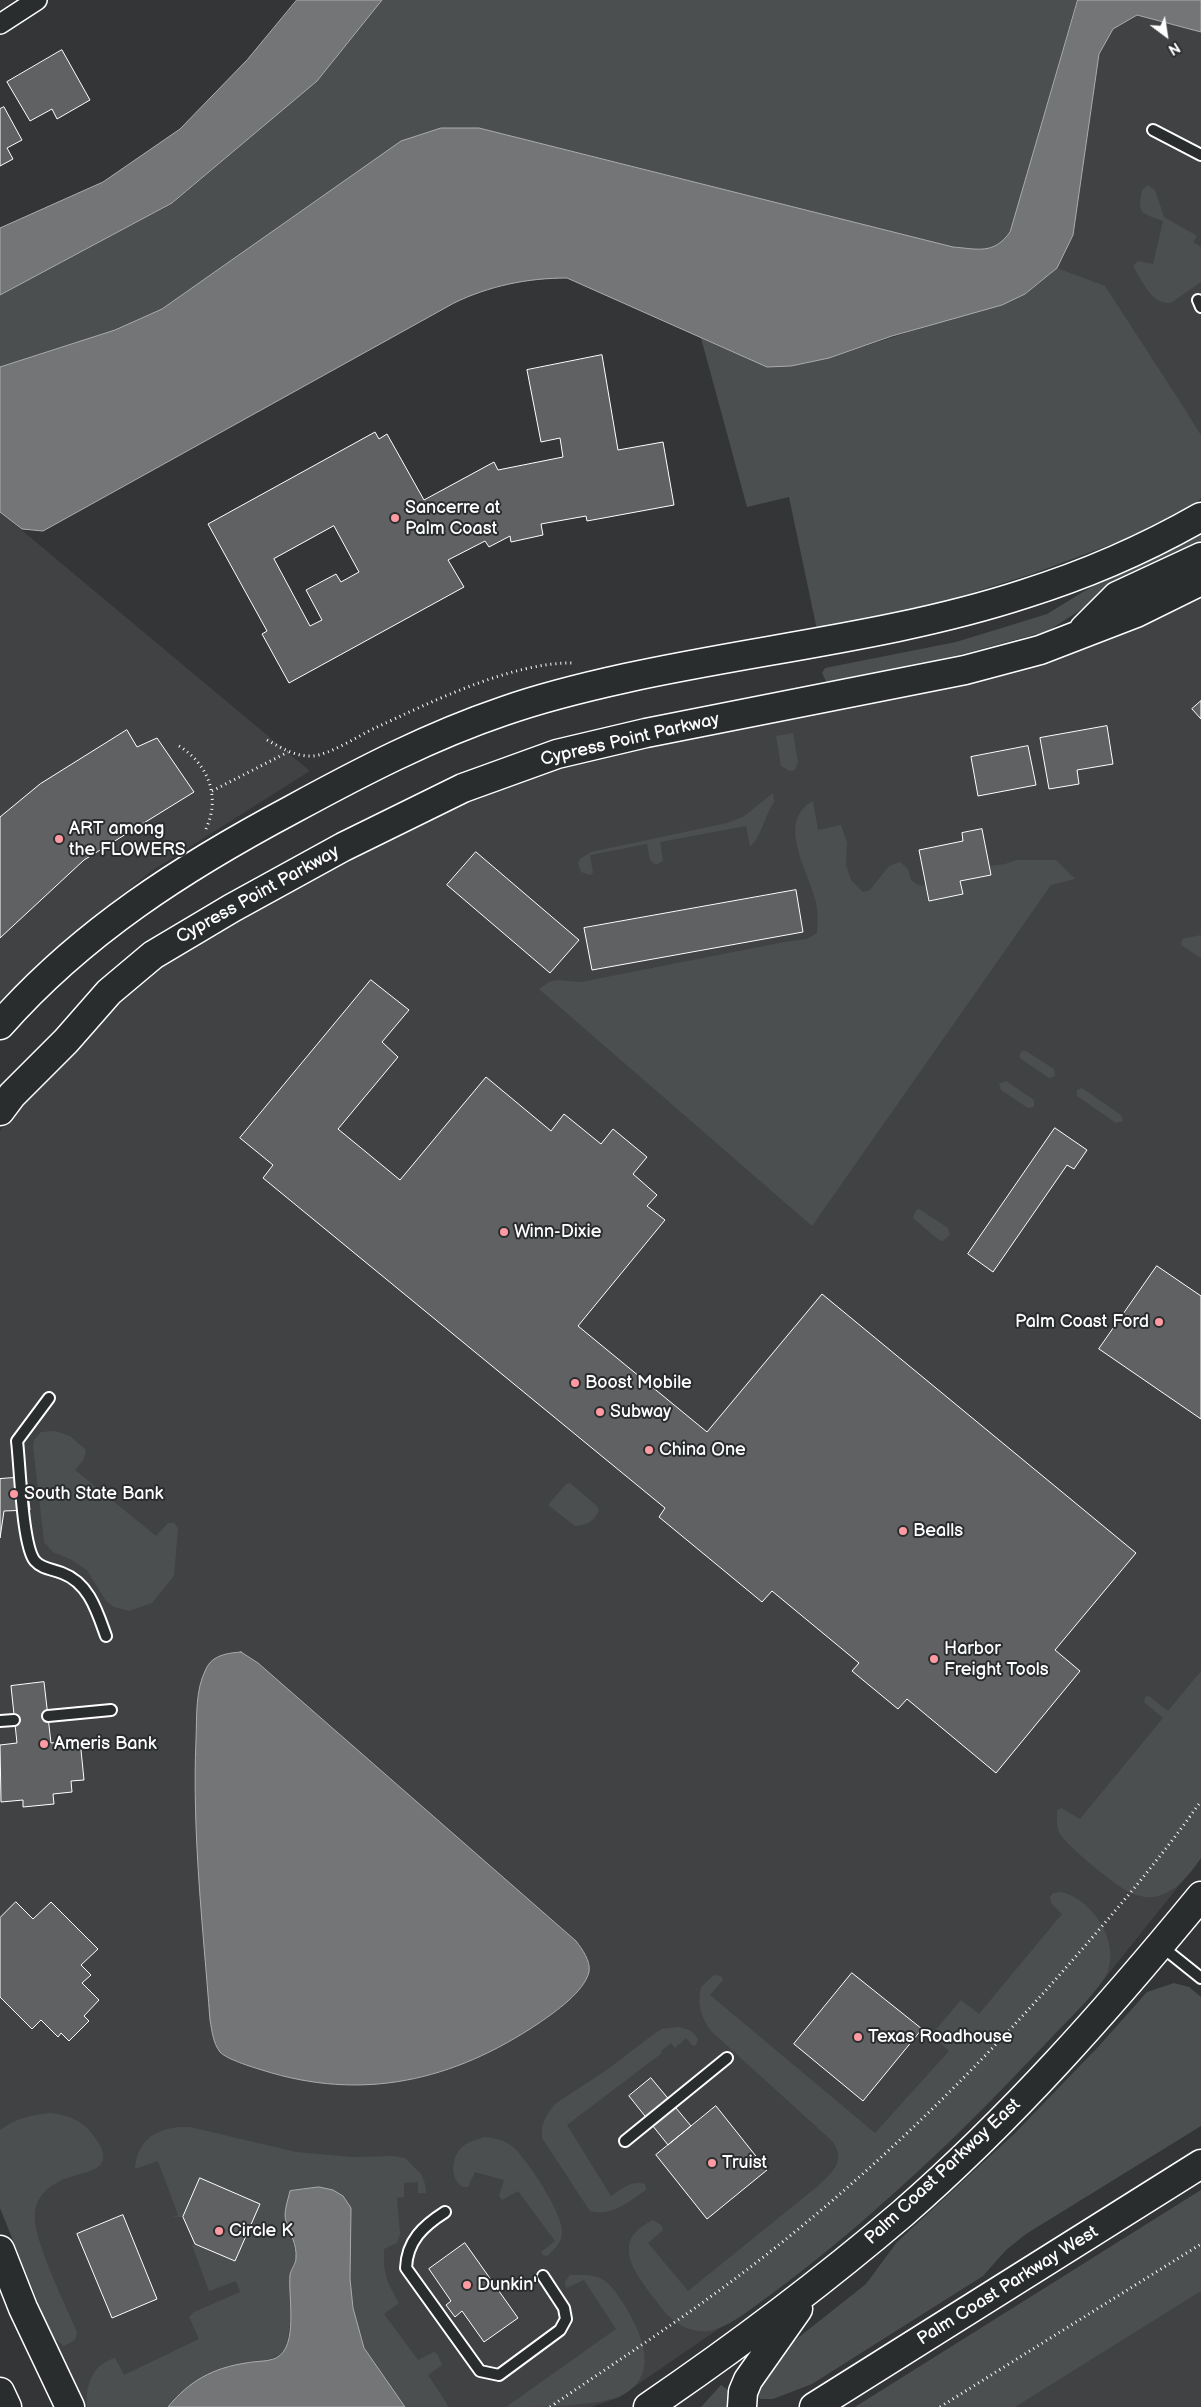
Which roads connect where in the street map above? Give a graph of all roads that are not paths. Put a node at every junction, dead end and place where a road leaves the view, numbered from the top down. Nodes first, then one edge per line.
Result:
1 (37, 0) edge
2 (0, 24) edge
3 (1153, 130) dead end
4 (1201, 155) edge
5 (1201, 518) edge
6 (1201, 557) edge
7 (1201, 581) edge
8 (1078, 635) junction
9 (0, 1026) edge
10 (0, 1111) edge
11 (49, 1398) dead end
12 (106, 1636) dead end
13 (111, 1710) dead end
14 (48, 1716) dead end
15 (14, 1720) dead end
16 (0, 1721) edge
17 (1201, 1896) edge
18 (1160, 1946) junction
19 (1201, 1978) edge
20 (727, 2058) dead end
21 (625, 2140) dead end
22 (1201, 2164) edge
23 (445, 2212) dead end
24 (0, 2250) edge
25 (543, 2276) dead end
26 (814, 2288) junction
27 (0, 2392) edge
28 (7, 2407) edge
29 (70, 2407) edge
30 (648, 2407) edge
31 (742, 2407) edge
32 (814, 2407) edge

1 - 2 street
3 - 4 lane
5 - 9 street
6 - 8 street
7 - 8 street, Cypress Point Parkway
8 - 10 street, Cypress Point Parkway
11 - 12 lane
13 - 14 lane
15 - 16 lane
17 - 18 street, Palm Coast Parkway East
18 - 19 lane
18 - 26 street, Palm Coast Parkway East
20 - 21 lane
22 - 32 street, Palm Coast Parkway West
23 - 25 lane
24 - 29 street
26 - 30 street, Palm Coast Parkway East
26 - 31 street
27 - 28 street

